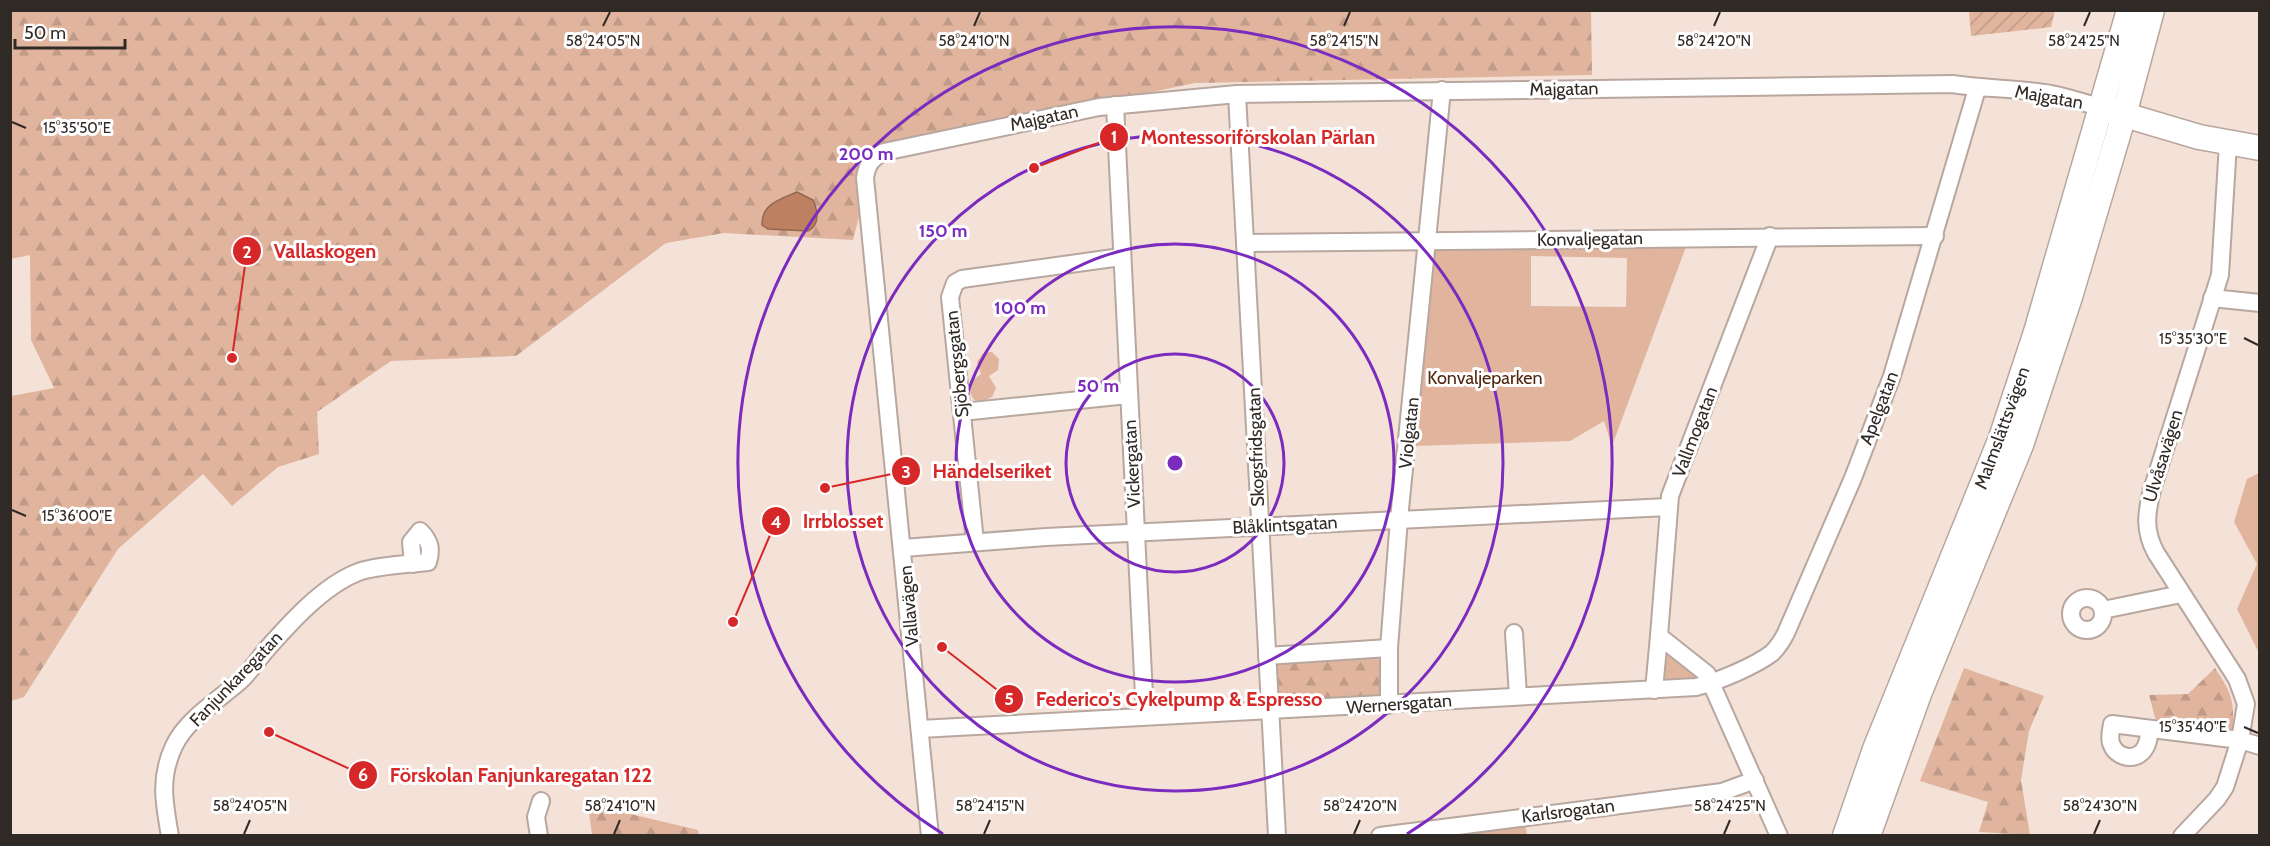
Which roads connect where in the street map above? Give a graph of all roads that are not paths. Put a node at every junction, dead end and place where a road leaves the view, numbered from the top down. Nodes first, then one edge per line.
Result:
1 (2129, 10) edge
2 (2152, 10) edge
3 (1977, 89) junction
4 (1442, 90) junction
5 (1238, 94) junction
6 (1115, 105) junction
7 (2113, 111) junction
8 (2228, 143) junction
9 (2259, 148) edge
10 (869, 162) joint
11 (1770, 236) junction
12 (1935, 236) junction
13 (1427, 241) junction
14 (1245, 243) junction
15 (1121, 257) junction
16 (2212, 298) junction
17 (2259, 303) edge
18 (1128, 394) junction
19 (962, 411) junction
20 (1668, 507) junction
21 (1400, 519) junction
22 (1259, 527) junction
23 (1136, 533) junction
24 (975, 542) junction
25 (903, 548) junction
26 (413, 564) dead end
27 (2181, 594) junction
28 (2103, 610) dead end
29 (1514, 633) dead end
30 (1659, 636) junction
31 (1389, 648) junction
32 (1267, 656) junction
33 (1712, 684) junction
34 (1654, 690) junction
35 (1518, 696) junction
36 (1389, 705) junction
37 (1270, 710) junction
38 (1145, 716) junction
39 (920, 729) junction
40 (2150, 729) dead end
41 (2240, 740) junction
42 (2259, 746) edge
43 (1755, 780) junction
44 (541, 801) dead end
45 (170, 836) edge
46 (539, 836) edge
47 (930, 836) edge
48 (1277, 836) edge
49 (1380, 836) edge
50 (1779, 836) edge
51 (1845, 836) edge
52 (1868, 836) edge
53 (2182, 836) edge

1 - 7 main road, Malmslättsvägen
2 - 7 main road, Malmslättsvägen
3 - 4 street, Majgatan
3 - 7 street, Majgatan
3 - 12 street, Apelgatan
4 - 5 street, Majgatan
4 - 13 street, Violgatan
5 - 6 street, Majgatan
5 - 14 street, Skogsfridsgatan
6 - 10 street, Majgatan
6 - 15 street, Vickergatan
7 - 8 main road, Majgatan
7 - 51 main road, Malmslättsvägen
7 - 52 main road, Malmslättsvägen
8 - 9 main road, Majgatan
8 - 16 street, Ulvåsavägen
10 - 25 street, Vallavägen
11 - 12 street, Konvaljegatan
11 - 13 street, Konvaljegatan
11 - 20 street, Vallmogatan
12 - 33 street, Apelgatan
13 - 14 street, Konvaljegatan
13 - 21 street, Violgatan
14 - 22 street, Skogsfridsgatan
15 - 18 street, Vickergatan
15 - 19 street, Sjöbergsgatan
16 - 17 street
16 - 27 street, Ulvåsavägen
18 - 19 street
18 - 23 street, Vickergatan
19 - 24 street, Sjöbergsgatan
20 - 21 street, Blåklintsgatan
20 - 30 street, Vallmogatan
21 - 22 street, Blåklintsgatan
21 - 31 street, Violgatan
22 - 23 street, Blåklintsgatan
22 - 32 street, Skogsfridsgatan
23 - 24 street, Blåklintsgatan
23 - 38 street, Vickergatan
24 - 25 street, Blåklintsgatan
25 - 39 street, Vallavägen
26 - 45 street, Fanjunkaregatan
27 - 28 street
27 - 41 street, Ulvåsavägen
29 - 35 street
30 - 33 street
30 - 34 street, Vallmogatan
31 - 32 street
31 - 36 street, Violgatan
32 - 37 street, Skogsfridsgatan
33 - 34 street, Wernersgatan
33 - 43 street
34 - 35 street, Wernersgatan
35 - 36 street, Wernersgatan
36 - 37 street, Wernersgatan
37 - 38 street, Wernersgatan
37 - 48 street, Skogsfridsgatan
38 - 39 street, Wernersgatan
39 - 47 street, Vallavägen
40 - 41 street
41 - 42 street
41 - 53 street, Ulvåsavägen
43 - 49 street, Karlsrogatan
43 - 50 street
44 - 46 street

